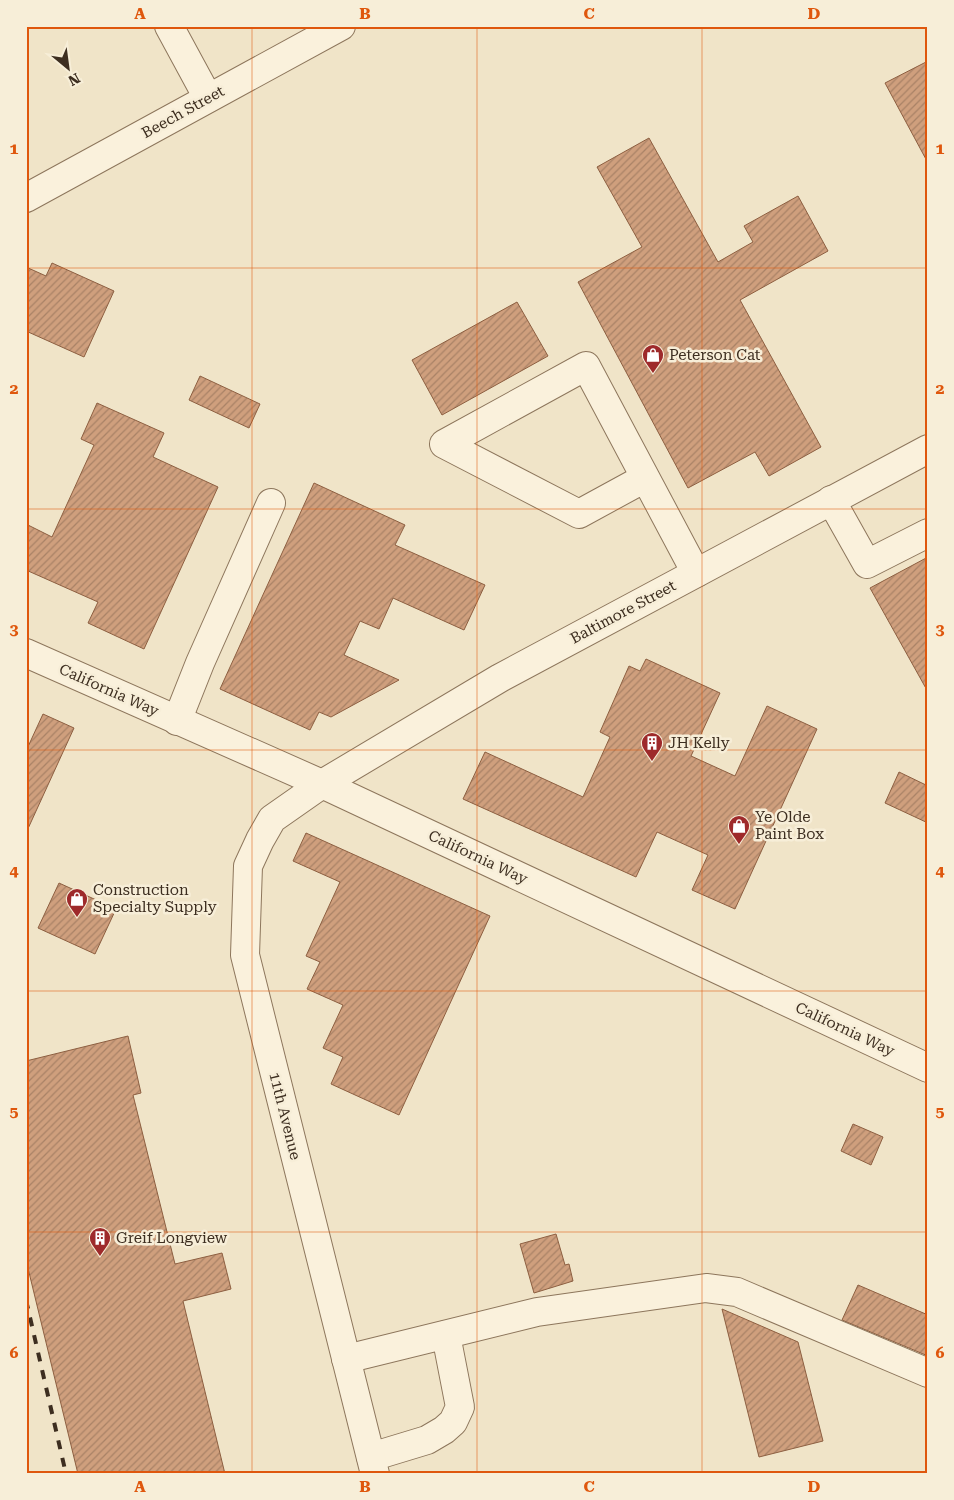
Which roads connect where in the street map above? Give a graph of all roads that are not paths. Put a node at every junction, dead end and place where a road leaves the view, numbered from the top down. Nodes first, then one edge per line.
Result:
1 (169, 26) edge
2 (341, 26) edge
3 (208, 98) junction
4 (26, 198) edge
5 (928, 449) edge
6 (645, 478) junction
7 (832, 500) junction
8 (271, 503) dead end
9 (928, 533) edge
10 (696, 573) junction
11 (26, 653) edge
12 (177, 721) junction
13 (322, 784) junction
14 (928, 1068) edge
15 (446, 1335) junction
16 (346, 1359) junction
17 (928, 1373) edge
18 (373, 1465) edge

1 - 3 street
2 - 3 street, Beech Street
3 - 4 street, Beech Street
5 - 7 street, Baltimore Street
6 - 6 street
6 - 10 street
7 - 9 street
7 - 10 street, Baltimore Street
8 - 12 street
10 - 13 street, Baltimore Street
11 - 12 street, California Way
12 - 13 street, California Way
13 - 14 street, California Way
13 - 16 street, 11th Avenue
15 - 16 street
15 - 17 street
15 - 18 street
16 - 18 street, 11th Avenue

